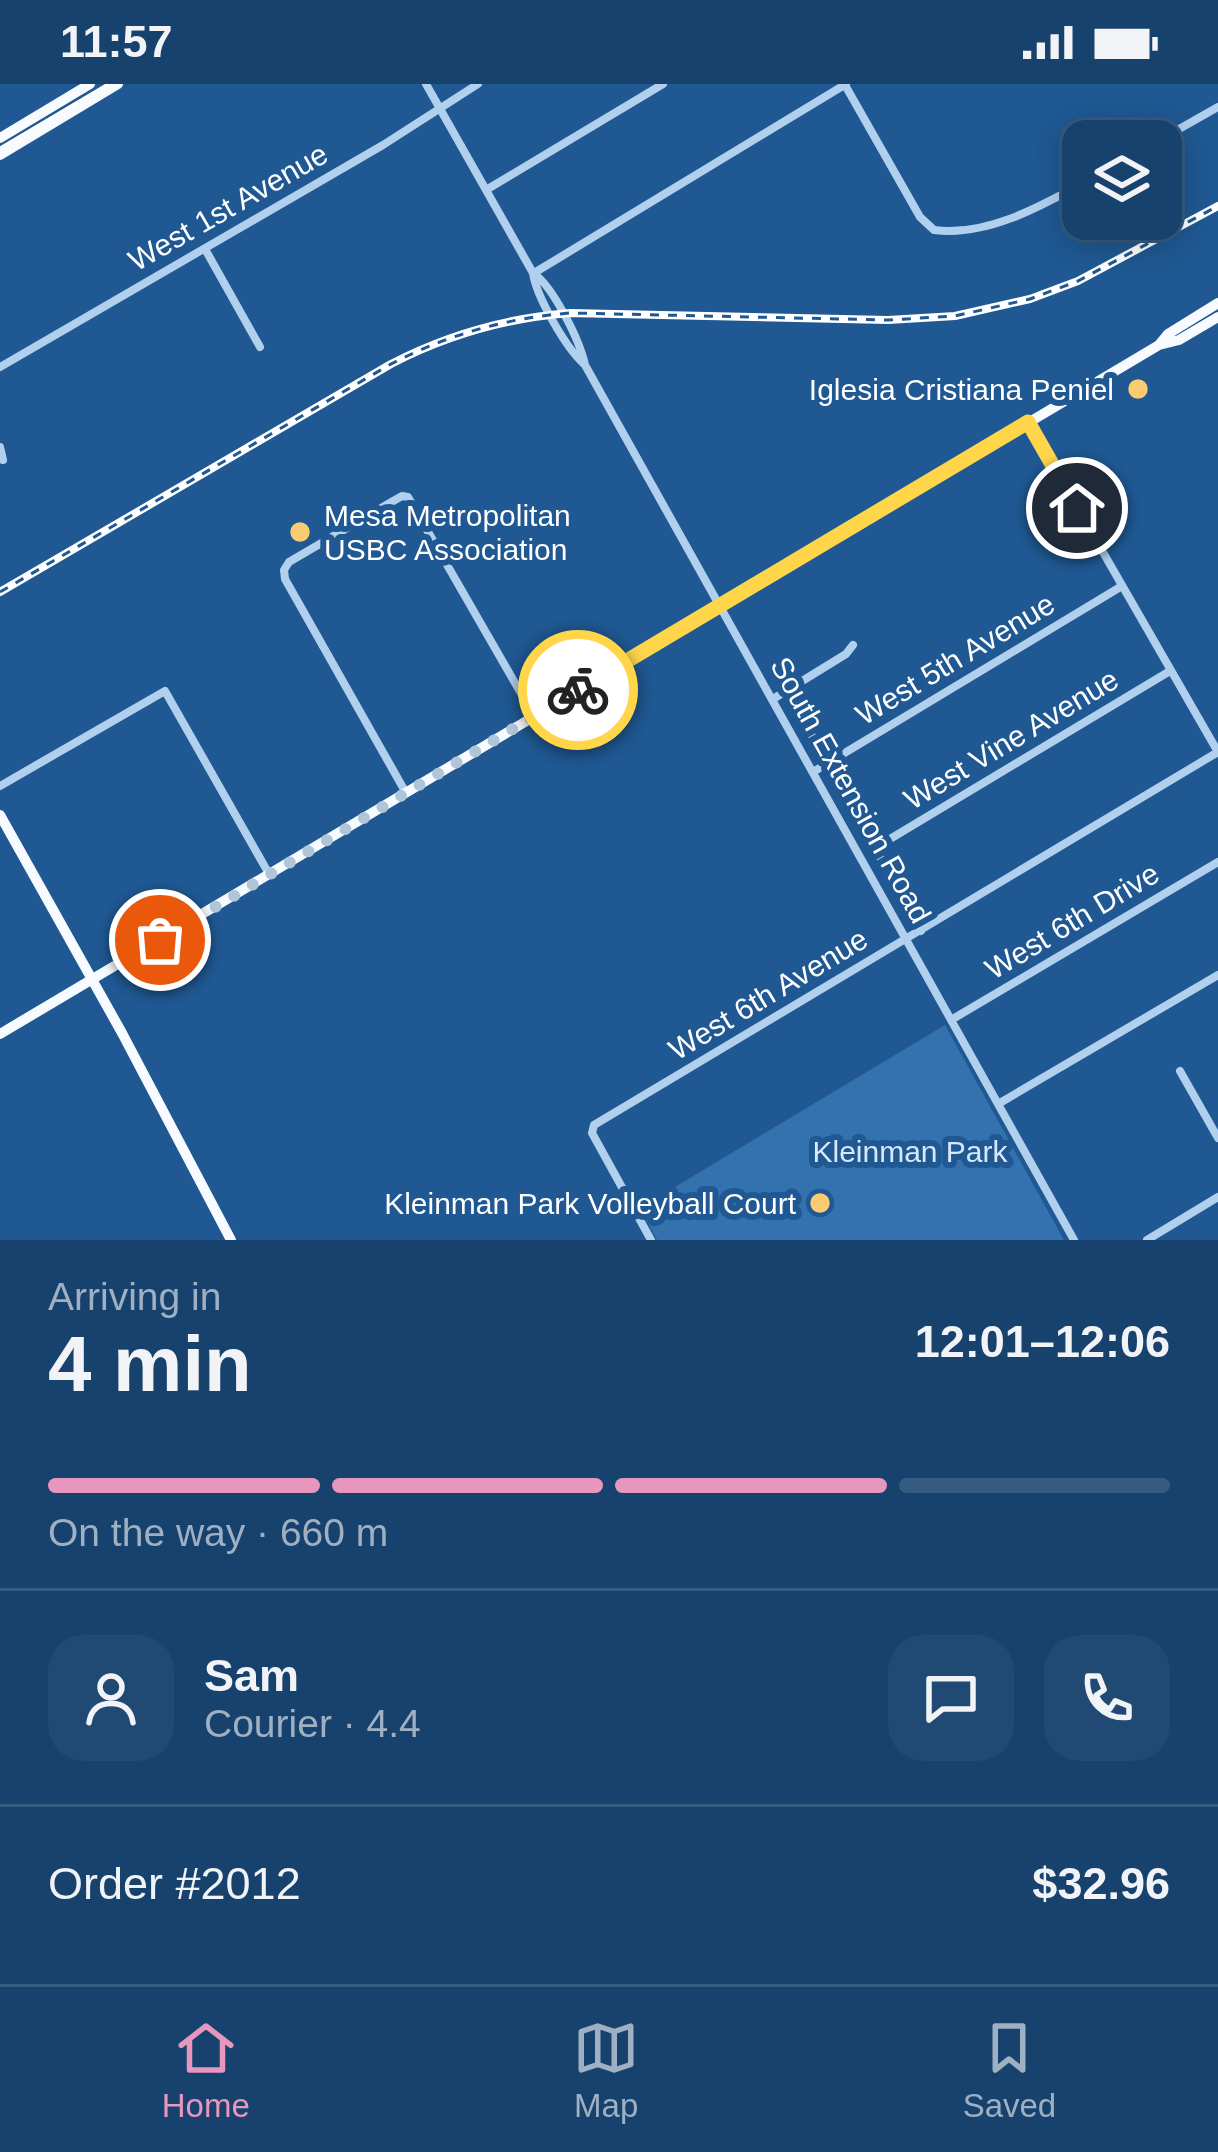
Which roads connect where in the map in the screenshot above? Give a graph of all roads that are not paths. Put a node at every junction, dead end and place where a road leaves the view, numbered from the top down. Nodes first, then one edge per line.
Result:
1 (90, 84) edge
2 (118, 84) edge
3 (427, 84) edge
4 (478, 84) edge
5 (663, 84) edge
6 (845, 84) edge
7 (439, 107) junction
8 (1218, 107) edge
9 (1182, 127) edge
10 (0, 138) edge
11 (0, 154) edge
12 (486, 190) junction
13 (1062, 195) edge
14 (205, 249) junction
15 (533, 273) junction
16 (1218, 303) edge
17 (1218, 317) edge
18 (1159, 345) junction
19 (260, 347) dead end
20 (0, 367) edge
21 (1028, 422) junction
22 (0, 446) edge
23 (3, 460) dead end
24 (1122, 586) junction
25 (721, 604) junction
26 (853, 645) dead end
27 (1170, 671) junction
28 (787, 691) junction
29 (773, 699) junction
30 (534, 716) junction
31 (1218, 752) edge
32 (828, 764) junction
33 (813, 772) junction
34 (0, 786) edge
35 (406, 793) junction
36 (0, 815) edge
37 (875, 848) junction
38 (1218, 862) edge
39 (269, 874) junction
40 (920, 931) junction
41 (906, 939) junction
42 (1218, 974) edge
43 (93, 980) junction
44 (951, 1020) junction
45 (0, 1034) edge
46 (1180, 1071) dead end
47 (998, 1104) junction
48 (1218, 1138) edge
49 (1218, 1197) edge
50 (231, 1240) edge
51 (651, 1240) edge
52 (1074, 1240) edge
53 (1147, 1240) edge

1 - 10 main road
2 - 11 main road
3 - 7 street, South Extension Road
4 - 7 street, West 1st Avenue
5 - 12 street
6 - 13 street
6 - 15 street
7 - 12 street, South Extension Road
7 - 14 street, West 1st Avenue
8 - 9 street
12 - 15 street, South Extension Road
14 - 19 street
14 - 20 street, West 1st Avenue
15 - 25 street, South Extension Road
16 - 18 main road
17 - 18 main road
18 - 21 main road
21 - 24 street
21 - 25 main road
22 - 23 street
24 - 27 street
24 - 32 street, West 5th Avenue
25 - 29 street, South Extension Road
25 - 30 main road
26 - 28 street
27 - 31 street
27 - 37 street, West Vine Avenue
28 - 29 street
28 - 32 street, South Extension Road
29 - 33 street, South Extension Road
30 - 35 main road
30 - 35 street
31 - 40 street, West 6th Avenue
32 - 33 street, West 5th Avenue
32 - 37 street, South Extension Road
33 - 41 street, South Extension Road
34 - 39 street
35 - 39 main road
36 - 43 main road
37 - 40 street, South Extension Road
38 - 44 street, West 6th Drive
39 - 43 main road
40 - 41 street, West 6th Avenue
41 - 44 street, South Extension Road
41 - 51 street, West 6th Avenue
42 - 47 street
43 - 45 main road
43 - 50 main road
44 - 47 street, South Extension Road
46 - 48 street
47 - 52 street, South Extension Road
49 - 53 street

